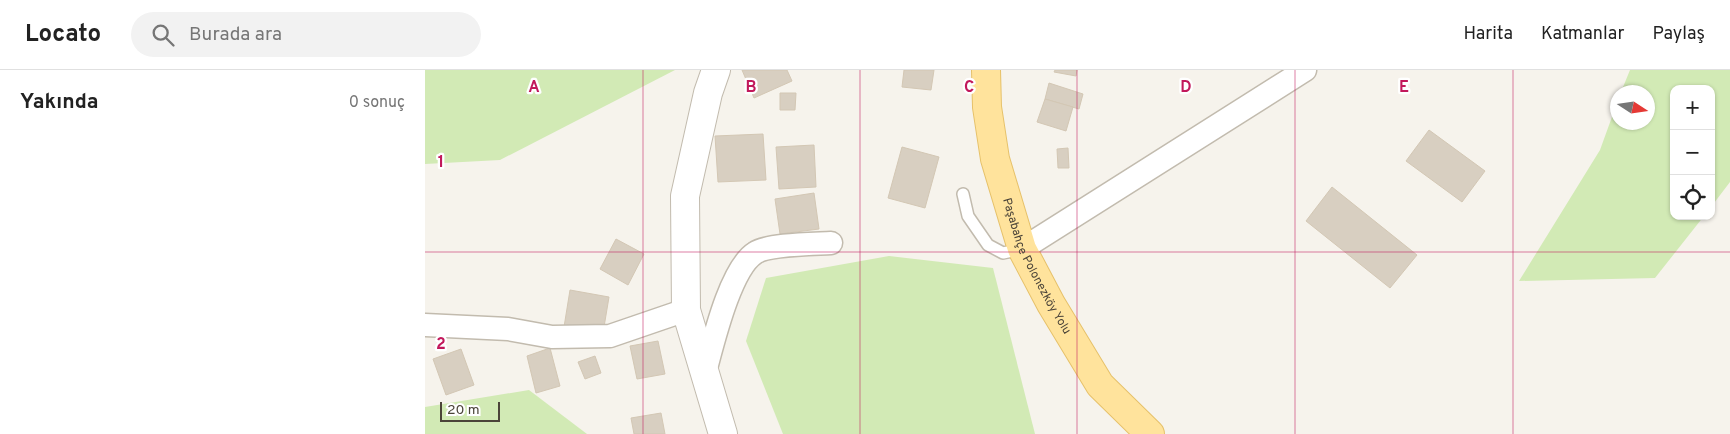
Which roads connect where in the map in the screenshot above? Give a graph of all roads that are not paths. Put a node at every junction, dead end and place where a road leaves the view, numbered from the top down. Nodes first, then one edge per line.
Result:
1 (716, 70) edge
2 (986, 70) edge
3 (1305, 70) edge
4 (963, 194) dead end
5 (831, 243) dead end
6 (1022, 250) junction
7 (686, 310) junction
8 (425, 324) edge
9 (705, 372) junction
10 (723, 434) edge
11 (1150, 434) edge

1 - 7 street
2 - 6 main road, Paşabahçe Polonezköy Yolu
3 - 6 street
4 - 6 lane
5 - 9 street
6 - 11 main road, Paşabahçe Polonezköy Yolu
7 - 8 street
7 - 9 street
9 - 10 street

